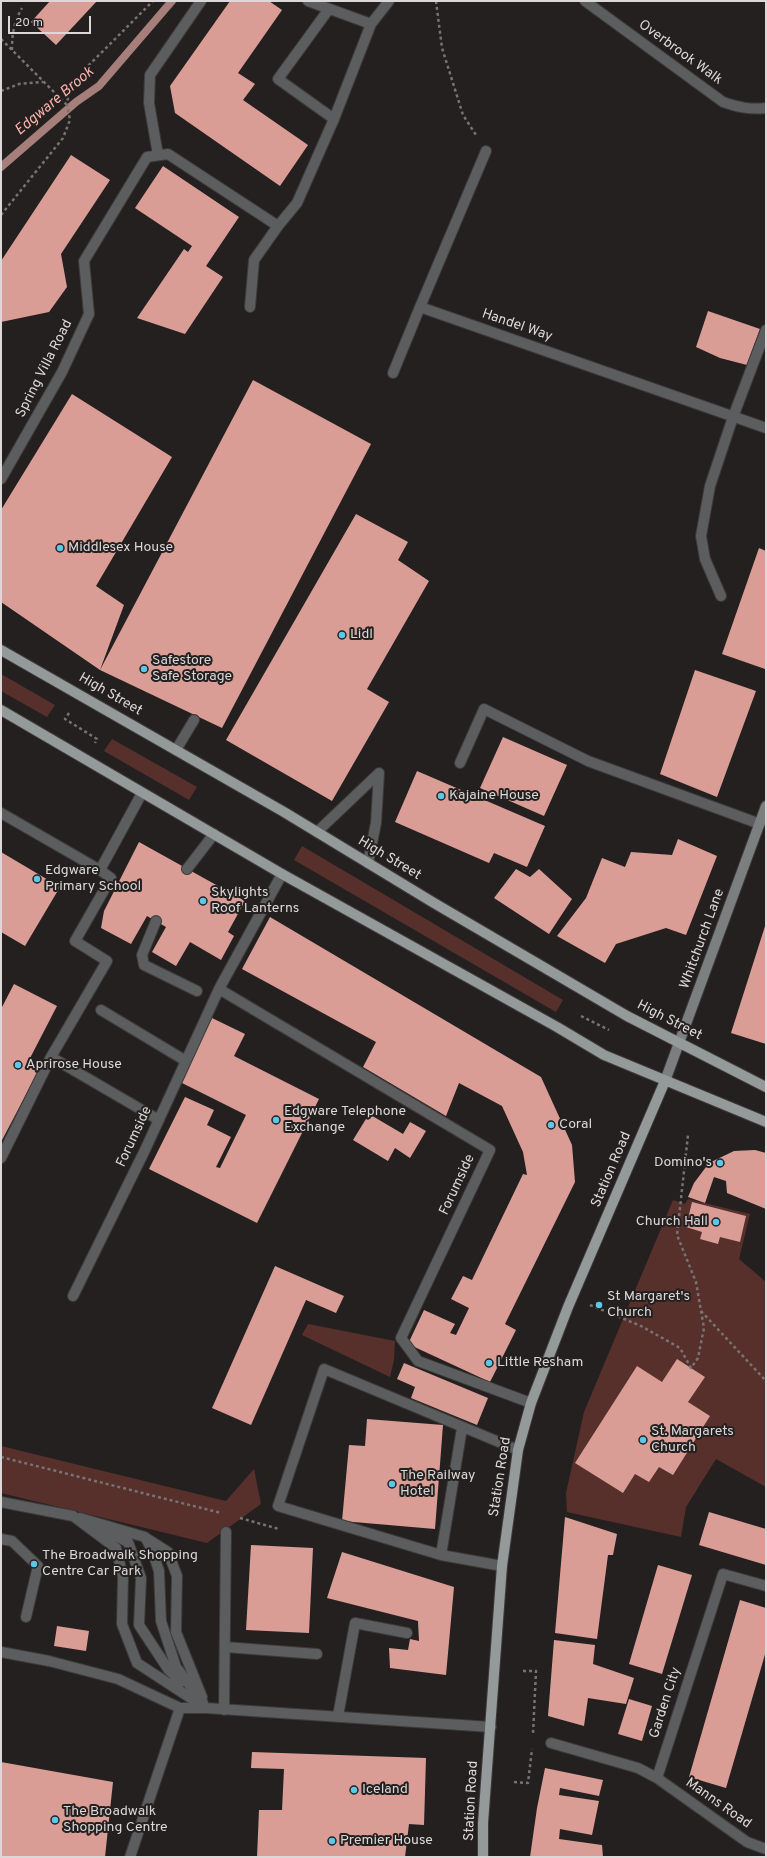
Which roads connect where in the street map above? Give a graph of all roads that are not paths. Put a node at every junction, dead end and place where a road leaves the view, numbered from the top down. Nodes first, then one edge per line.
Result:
1 (201, 1) edge
2 (308, 1) edge
3 (390, 1) edge
4 (585, 1) edge
5 (329, 9) junction
6 (371, 24) junction
7 (766, 108) edge
8 (334, 119) junction
9 (486, 151) road end
10 (158, 155) junction
11 (278, 226) junction
12 (250, 307) dead end
13 (420, 307) junction
14 (766, 330) edge
15 (393, 374) dead end
16 (733, 417) junction
17 (766, 428) edge
18 (1, 479) edge
19 (722, 596) dead end
20 (1, 650) edge
21 (1, 710) edge
22 (194, 720) dead end
23 (176, 750) junction
24 (460, 763) dead end
25 (142, 793) junction
26 (766, 806) edge
27 (1, 813) edge
28 (760, 824) junction
29 (317, 832) junction
30 (214, 834) junction
31 (368, 863) junction
32 (186, 869) dead end
33 (100, 870) junction
34 (282, 874) junction
35 (156, 921) dead end
36 (219, 989) junction
37 (197, 991) dead end
38 (101, 1010) dead end
39 (680, 1042) junction
40 (51, 1057) junction
41 (186, 1061) junction
42 (665, 1081) junction
43 (766, 1087) edge
44 (159, 1120) junction
45 (766, 1122) edge
46 (1, 1158) edge
47 (74, 1296) dead end
48 (531, 1403) junction
49 (462, 1428) junction
50 (518, 1450) junction
51 (1, 1502) edge
52 (73, 1516) junction
53 (226, 1532) dead end
54 (144, 1537) junction
55 (1, 1538) edge
56 (441, 1555) junction
57 (502, 1566) junction
58 (766, 1586) edge
59 (26, 1618) dead end
60 (407, 1633) dead end
61 (224, 1648) junction
62 (1, 1652) edge
63 (317, 1654) dead end
64 (180, 1708) junction
65 (206, 1708) junction
66 (224, 1710) junction
67 (338, 1716) junction
68 (491, 1727) junction
69 (551, 1742) dead end
70 (657, 1778) junction
71 (766, 1849) edge
72 (130, 1857) edge
73 (483, 1857) edge

1 - 10 street
2 - 5 street
3 - 6 street
4 - 7 street, Overbrook Walk
5 - 6 street
5 - 8 street
6 - 8 street
8 - 11 street
9 - 13 street
10 - 11 street
10 - 18 street, Spring Villa Road
11 - 12 street
13 - 15 street
13 - 16 street, Handel Way
14 - 16 street
16 - 17 street, Handel Way
16 - 19 street
20 - 23 main road, High Street
21 - 25 main road
22 - 23 street
23 - 29 main road, High Street
24 - 28 street
25 - 30 main road
25 - 33 street
26 - 28 main road, Whitchurch Lane
27 - 33 street
28 - 39 main road, Whitchurch Lane
29 - 31 main road, High Street
29 - 31 street
30 - 32 street
30 - 34 main road
31 - 39 main road, High Street
33 - 40 street
34 - 36 street, Forumside
34 - 42 main road
35 - 37 street
36 - 41 street, Forumside
36 - 48 street, Forumside
38 - 41 street
39 - 42 main road, Whitchurch Lane
39 - 43 main road, High Street
40 - 44 street
40 - 46 street
41 - 44 street, Forumside
42 - 45 main road
42 - 48 main road, Station Road
44 - 47 street, Forumside
48 - 50 main road, Station Road
49 - 50 street
49 - 56 street
49 - 56 street
50 - 57 main road, Station Road
51 - 52 street
52 - 54 street
52 - 65 street
52 - 65 street
53 - 61 street
54 - 65 street
54 - 65 street
55 - 59 street
56 - 57 street
57 - 68 main road, Station Road
58 - 70 street, Garden City
60 - 67 street
61 - 63 street
61 - 66 street
62 - 64 street
64 - 65 street
64 - 72 street
65 - 66 street
66 - 67 street
67 - 68 street
68 - 73 main road, Station Road
69 - 70 street
70 - 71 street, Manns Road

